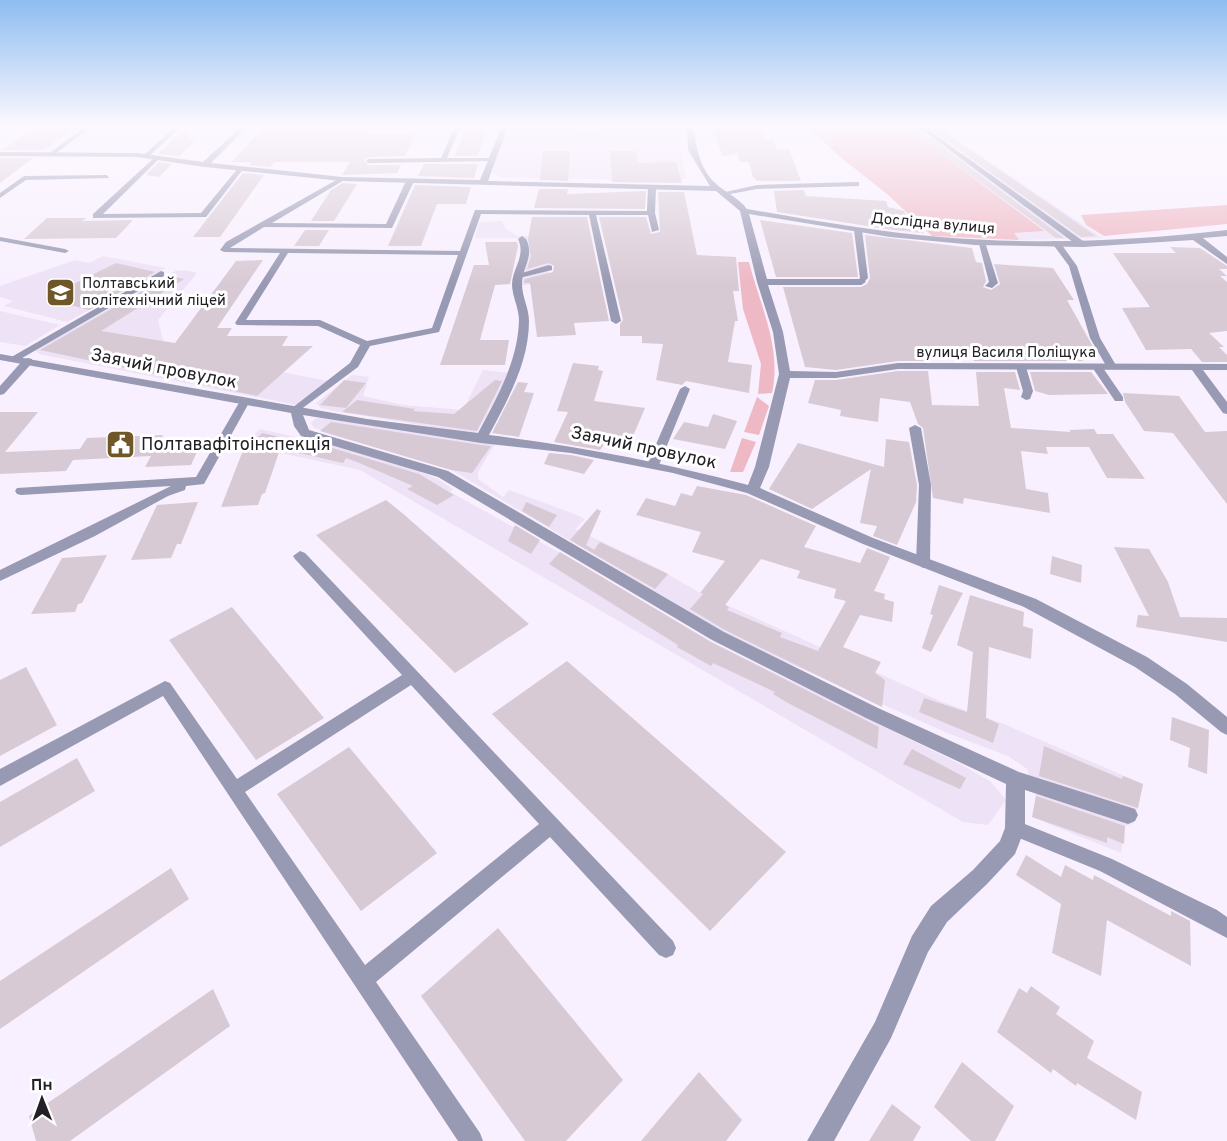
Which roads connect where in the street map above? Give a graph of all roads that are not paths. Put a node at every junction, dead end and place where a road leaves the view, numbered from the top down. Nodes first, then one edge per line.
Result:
1 (22, 179) edge
2 (135, 179) edge
3 (231, 179) edge
4 (342, 179) edge
5 (350, 179) edge
6 (485, 179) edge
7 (708, 179) edge
8 (993, 179) edge
9 (410, 181) junction
10 (483, 184) junction
11 (856, 184) dead end
12 (652, 188) junction
13 (722, 191) junction
14 (0, 196) edge
15 (744, 211) junction
16 (592, 213) junction
17 (651, 213) junction
18 (262, 225) junction
19 (655, 230) dead end
20 (858, 230) junction
21 (1227, 233) edge
22 (1196, 237) junction
23 (0, 239) edge
24 (522, 239) dead end
25 (981, 242) junction
26 (1056, 243) junction
27 (1080, 243) junction
28 (286, 250) junction
29 (64, 251) dead end
30 (462, 254) junction
31 (1225, 258) edge
32 (549, 268) dead end
33 (162, 274) dead end
34 (519, 275) junction
35 (762, 282) junction
36 (861, 282) joint
37 (989, 286) dead end
38 (616, 321) dead end
39 (366, 344) junction
40 (6, 358) edge
41 (28, 361) junction
42 (1021, 367) junction
43 (1097, 367) junction
44 (1112, 367) junction
45 (1196, 368) junction
46 (1227, 368) edge
47 (785, 374) junction
48 (685, 389) dead end
49 (0, 392) edge
50 (1026, 397) dead end
51 (1119, 399) dead end
52 (244, 401) junction
53 (296, 410) junction
54 (1227, 410) edge
55 (915, 428) dead end
56 (482, 438) junction
57 (653, 465) junction
58 (200, 481) junction
59 (752, 490) junction
60 (21, 491) dead end
61 (300, 556) dead end
62 (923, 563) junction
63 (0, 576) edge
64 (412, 676) junction
65 (1227, 727) edge
66 (0, 778) edge
67 (1015, 779) junction
68 (235, 789) junction
69 (1128, 815) dead end
70 (551, 825) junction
71 (1015, 828) junction
72 (1227, 928) edge
73 (666, 948) dead end
74 (363, 980) junction
75 (472, 1141) edge
76 (820, 1141) edge

1 - 14 lane
2 - 3 lane
4 - 18 lane
5 - 9 street
6 - 10 street
7 - 13 street
8 - 27 lane
9 - 10 street
9 - 18 lane
10 - 12 street
11 - 13 lane
12 - 13 street
12 - 17 lane
13 - 15 street
15 - 20 street, Дослідна вулиця
15 - 35 street
16 - 17 lane
16 - 30 lane
16 - 38 lane
17 - 19 lane
18 - 28 lane
20 - 25 street, Дослідна вулиця
20 - 36 lane
21 - 22 street, Дослідна вулиця
22 - 27 street, Дослідна вулиця
22 - 31 street
23 - 29 lane
24 - 34 street
25 - 26 street, Дослідна вулиця
25 - 37 lane
26 - 27 street, Дослідна вулиця
26 - 44 lane
28 - 30 lane
28 - 39 lane
30 - 39 lane
32 - 34 lane
33 - 40 lane
34 - 56 street
35 - 36 street
35 - 47 street
39 - 53 lane
40 - 41 street, Заячий провулок
41 - 49 lane
41 - 52 street, Заячий провулок
42 - 43 street, вулиця Василя Поліщука
42 - 47 street, вулиця Василя Поліщука
42 - 50 lane
43 - 44 street, вулиця Василя Поліщука
43 - 51 lane
44 - 45 street, вулиця Василя Поліщука
45 - 46 street, вулиця Василя Поліщука
45 - 54 street
47 - 59 street
48 - 57 lane
52 - 53 street, Заячий провулок
52 - 58 lane
53 - 56 street, Заячий провулок
53 - 67 street
55 - 62 lane
56 - 57 street, Заячий провулок
57 - 59 street, Заячий провулок
58 - 60 lane
58 - 63 lane
59 - 62 street, Заячий провулок
61 - 64 lane
62 - 65 street, Заячий провулок
64 - 68 lane
64 - 70 lane
66 - 68 lane
67 - 69 street
67 - 71 street
68 - 74 lane
70 - 73 lane
70 - 74 lane
71 - 72 lane
71 - 76 street
74 - 75 lane

